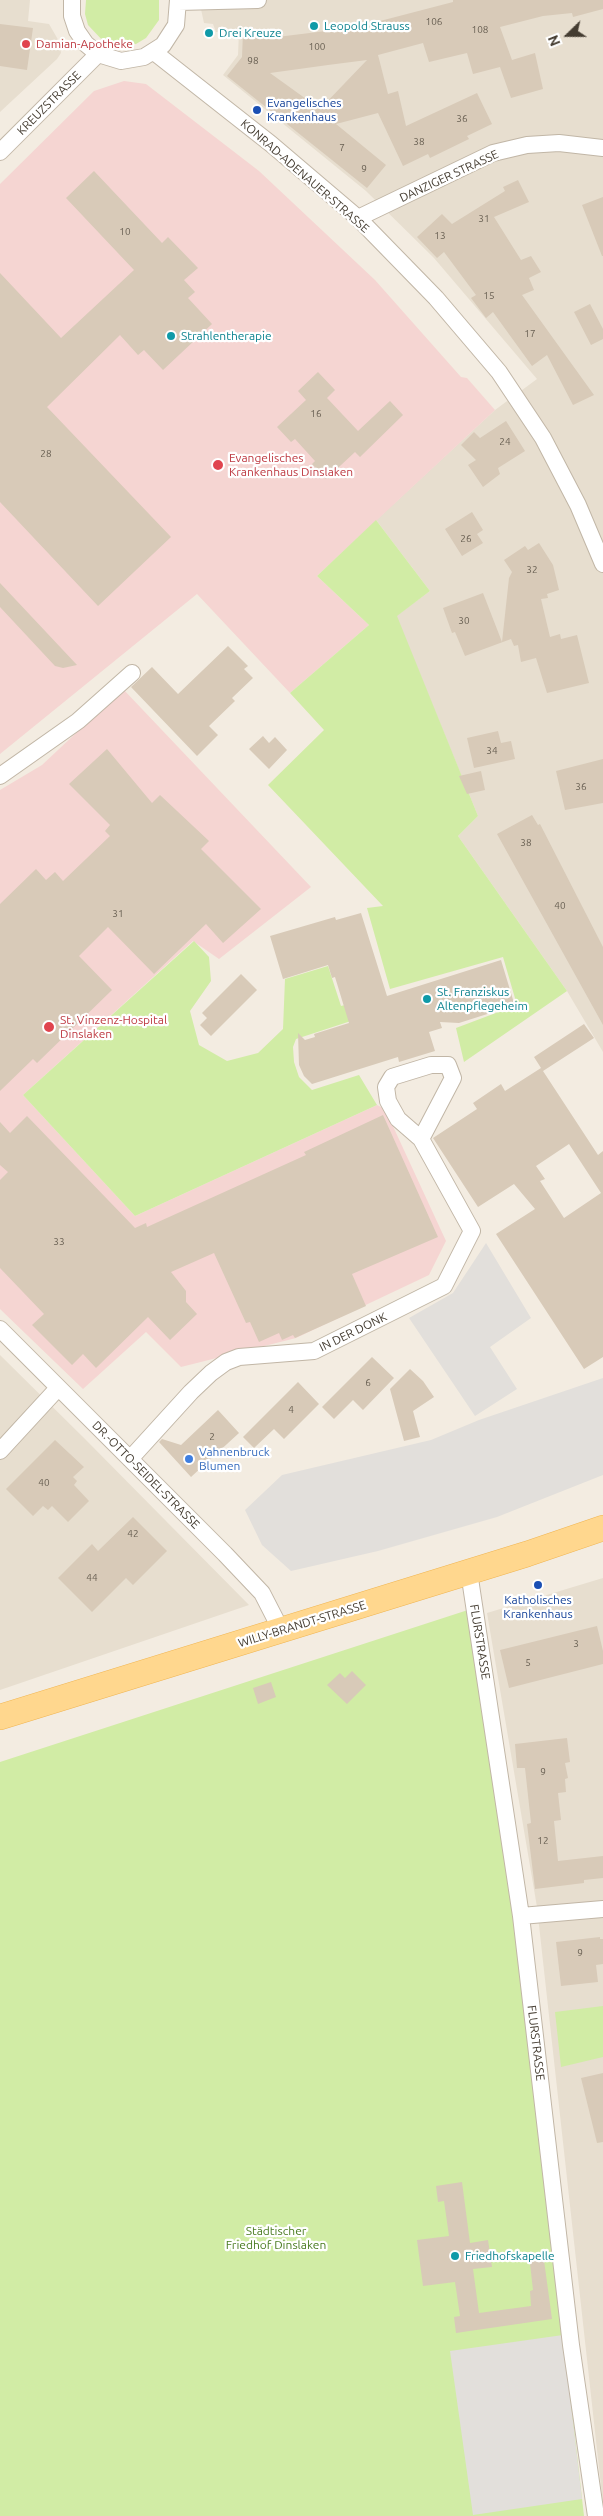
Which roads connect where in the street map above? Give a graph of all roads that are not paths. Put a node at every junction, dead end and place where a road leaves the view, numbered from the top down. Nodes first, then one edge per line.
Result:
1 (71, 0) edge
2 (258, 0) edge
3 (178, 1) edge
4 (154, 52) junction
5 (98, 54) junction
6 (603, 148) edge
7 (0, 152) edge
8 (358, 218) junction
9 (603, 564) edge
10 (132, 673) dead end
11 (0, 776) edge
12 (420, 1139) junction
13 (0, 1329) edge
14 (58, 1388) junction
15 (0, 1451) edge
16 (130, 1459) junction
17 (603, 1528) edge
18 (469, 1572) junction
19 (281, 1630) junction
20 (0, 1717) edge
21 (603, 1908) edge
22 (521, 1916) junction
23 (596, 2516) edge

1 - 5 street
2 - 3 street
3 - 4 street
4 - 5 street
4 - 8 street, KONRAD-ADENAUER-STRASSE
5 - 7 street, KREUZSTRASSE
6 - 8 street, DANZIGER STRASSE
8 - 9 street, KONRAD-ADENAUER-STRASSE
10 - 11 street
12 - 12 street, IN DER DONK
12 - 16 street, IN DER DONK
13 - 14 street, DR.-OTTO-SEIDEL-STRASSE
14 - 15 street
14 - 16 street, DR.-OTTO-SEIDEL-STRASSE
16 - 19 street, DR.-OTTO-SEIDEL-STRASSE
17 - 18 main road, WILLY-BRANDT-STRASSE
18 - 19 main road, WILLY-BRANDT-STRASSE
18 - 22 street, FLURSTRASSE
19 - 20 main road, WILLY-BRANDT-STRASSE
21 - 22 street
22 - 23 street, FLURSTRASSE

